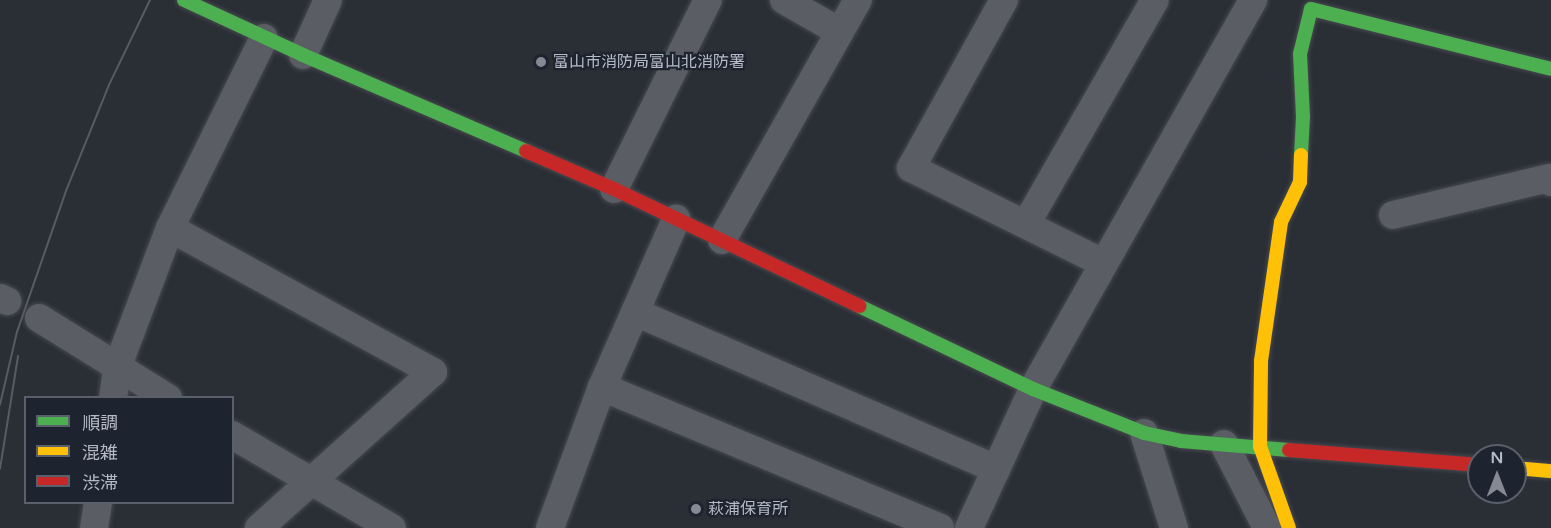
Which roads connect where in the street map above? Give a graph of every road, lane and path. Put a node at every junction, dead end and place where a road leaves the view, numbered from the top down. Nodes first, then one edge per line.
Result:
1 (184, 0) edge
2 (328, 0) edge
3 (708, 0) edge
4 (784, 0) edge
5 (858, 0) edge
6 (1004, 0) edge
7 (1155, 0) edge
8 (1253, 0) edge
9 (840, 32) junction
10 (264, 38) junction
11 (303, 55) junction
12 (1551, 69) edge
13 (1551, 178) edge
14 (614, 189) junction
15 (1393, 216) dead end
16 (676, 219) junction
17 (1026, 224) junction
18 (170, 228) junction
19 (722, 240) junction
20 (1104, 263) junction
21 (635, 312) junction
22 (39, 318) dead end
23 (117, 368) junction
24 (602, 387) junction
25 (1033, 389) junction
26 (113, 396) edge
27 (165, 396) edge
28 (1144, 433) junction
29 (234, 436) edge
30 (1224, 444) junction
31 (1260, 446) junction
32 (1467, 464) edge
33 (996, 469) junction
34 (1527, 469) edge
35 (1551, 471) edge
36 (310, 480) junction
37 (98, 504) edge
38 (94, 528) edge
39 (260, 528) edge
40 (392, 528) edge
41 (550, 528) edge
42 (940, 528) edge
43 (969, 528) edge
44 (1174, 528) edge
45 (1267, 528) edge
46 (1289, 528) edge

1 - 10 street
2 - 11 street
3 - 14 street
4 - 9 street
5 - 9 street
6 - 17 street
7 - 17 street
8 - 20 street
9 - 19 street
10 - 11 street
10 - 18 street
11 - 14 street
12 - 31 street
13 - 15 street
14 - 16 street
16 - 19 street
16 - 21 street
17 - 20 street
18 - 23 street
18 - 36 street
19 - 25 street
20 - 25 street
21 - 24 street
21 - 33 street
22 - 23 street
23 - 26 street
23 - 27 street
24 - 41 street
24 - 42 street
25 - 28 street
25 - 33 street
28 - 30 street
28 - 44 street
29 - 36 street
30 - 31 street
30 - 45 street
31 - 32 street
31 - 46 street
33 - 43 street
34 - 35 street
36 - 39 street
36 - 40 street
37 - 38 street

